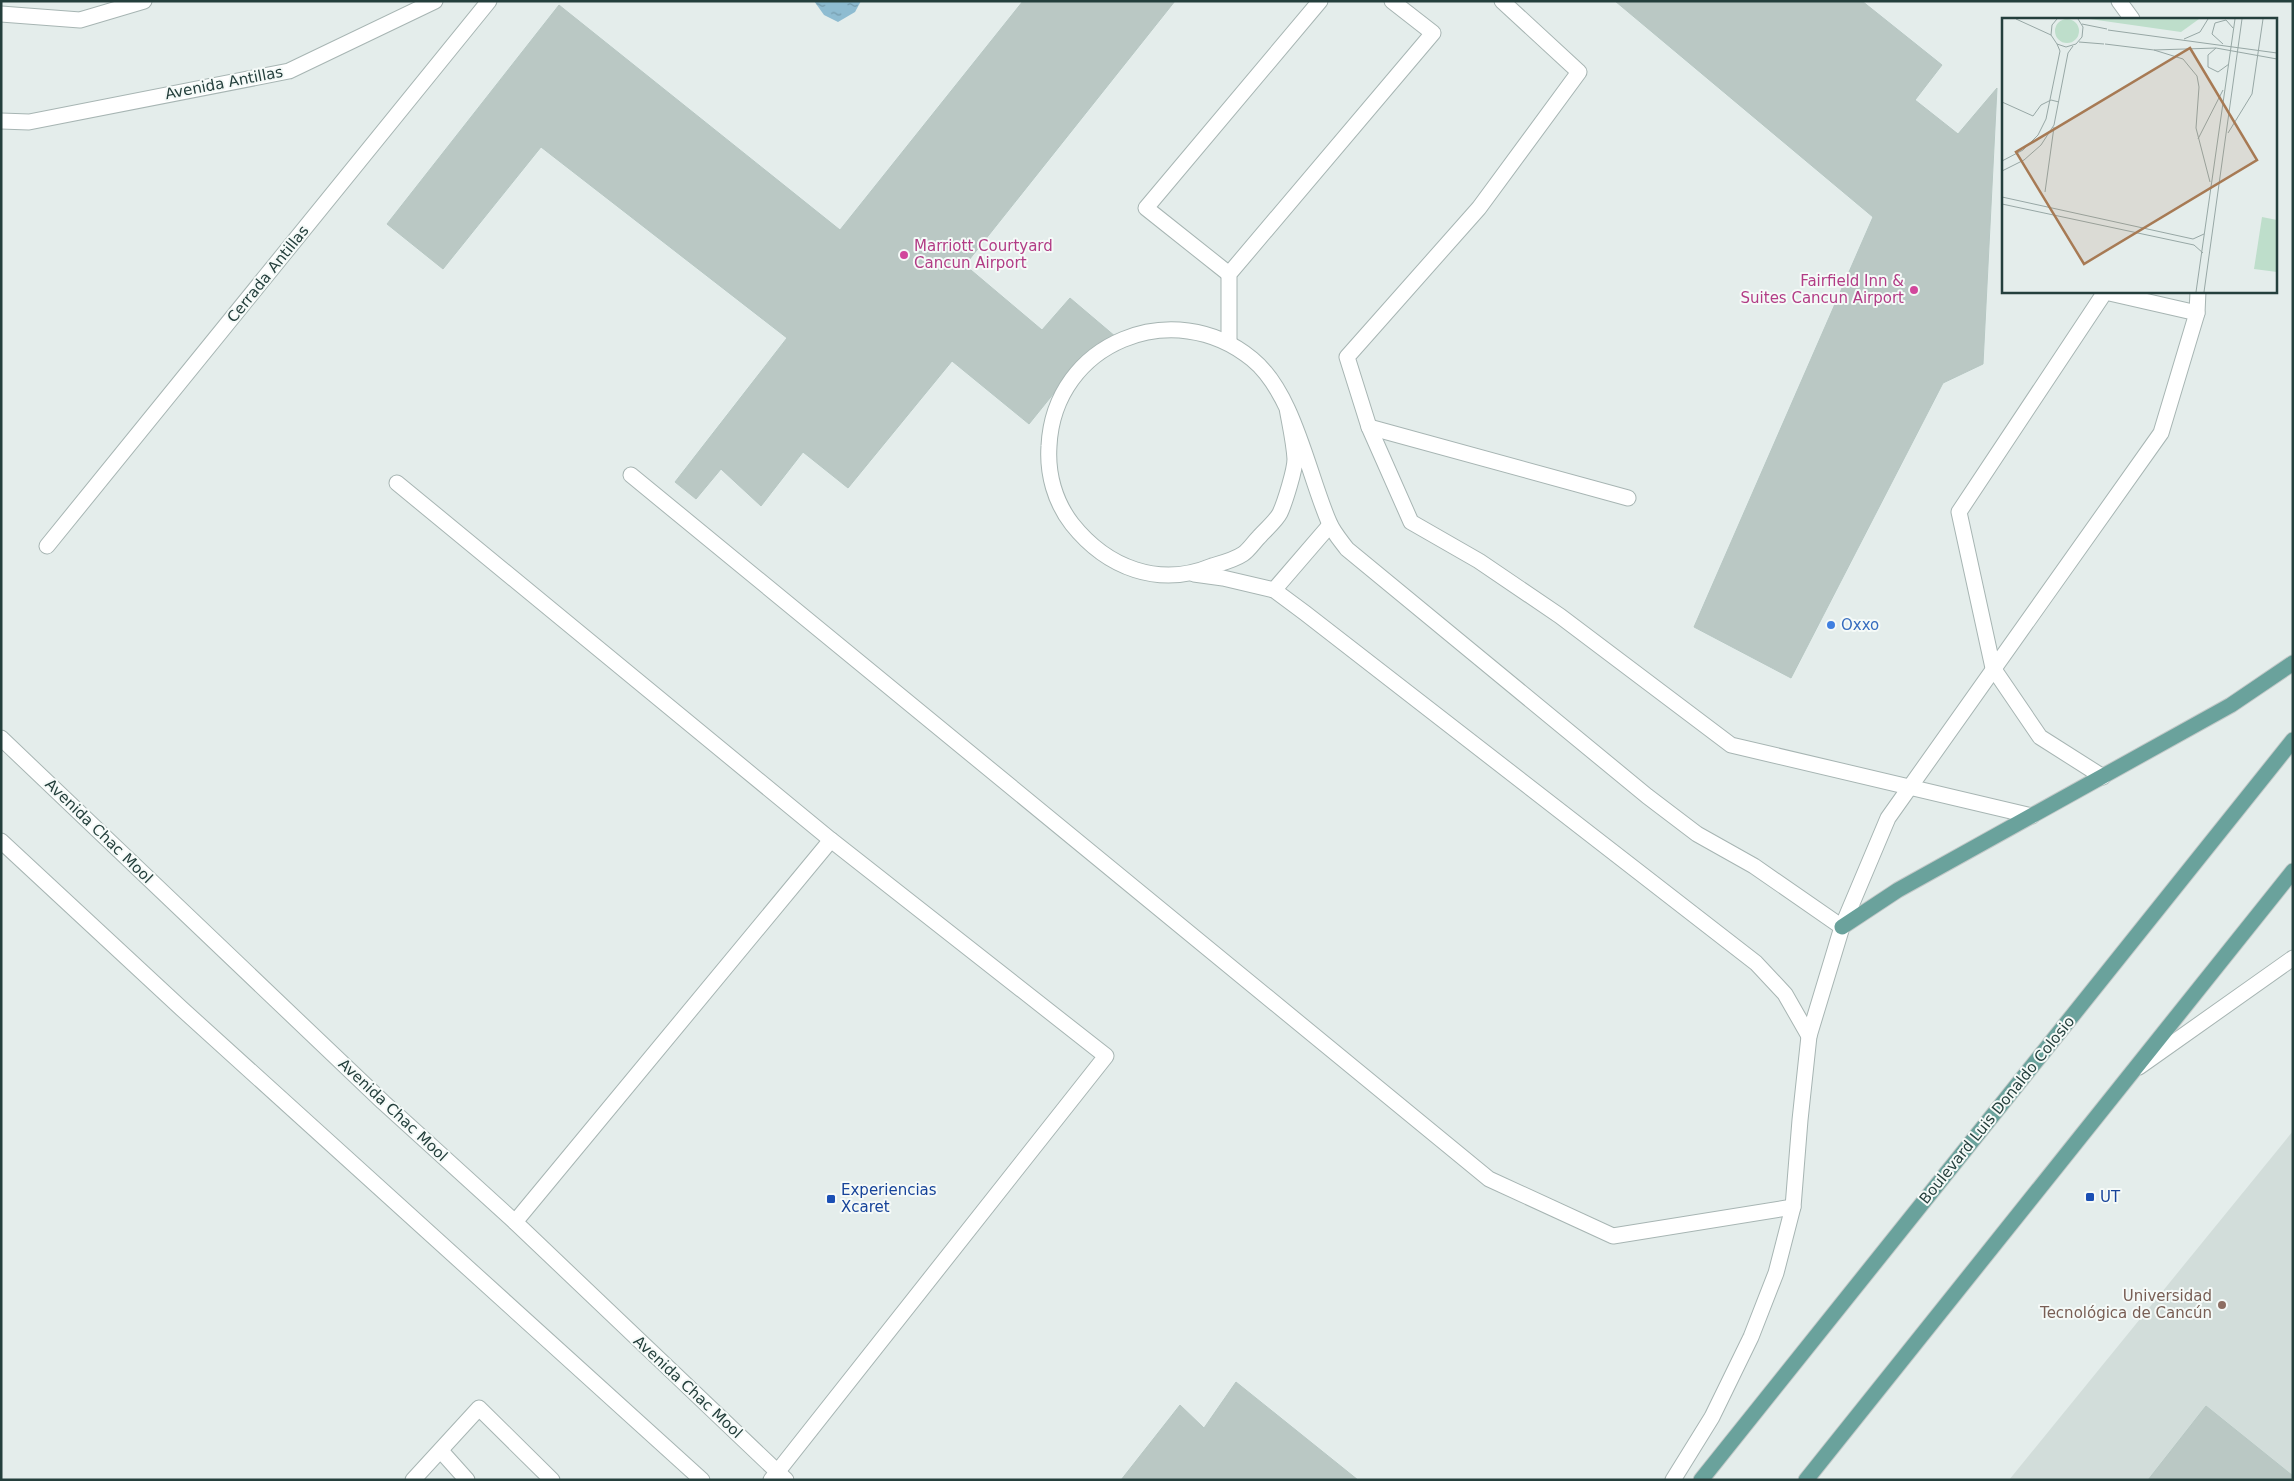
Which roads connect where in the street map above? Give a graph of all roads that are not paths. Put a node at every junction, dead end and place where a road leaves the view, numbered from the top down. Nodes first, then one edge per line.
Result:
1 (144, 1) edge
2 (434, 1) edge
3 (489, 1) edge
4 (1320, 1) edge
5 (1392, 1) edge
6 (1502, 1) edge
7 (2119, 1) edge
8 (1, 14) edge
9 (2131, 18) edge
10 (1, 121) edge
11 (1229, 274) junction
12 (2198, 292) edge
13 (2198, 313) junction
14 (1229, 344) junction
15 (1287, 408) junction
16 (1369, 427) junction
17 (631, 474) dead end
18 (397, 482) dead end
19 (1628, 498) dead end
20 (1330, 525) junction
21 (46, 546) dead end
22 (1193, 574) junction
23 (1274, 590) junction
24 (2293, 663) edge
25 (1993, 668) junction
26 (1, 738) edge
27 (2293, 740) edge
28 (2103, 776) junction
29 (1910, 788) junction
30 (2032, 816) junction
31 (832, 840) junction
32 (1, 841) edge
33 (2293, 871) edge
34 (1842, 927) junction
35 (2293, 958) edge
36 (1809, 1036) junction
37 (2136, 1069) junction
38 (1793, 1207) junction
39 (514, 1222) junction
40 (441, 1451) junction
41 (778, 1477) edge
42 (413, 1480) edge
43 (466, 1480) edge
44 (552, 1480) edge
45 (702, 1480) edge
46 (1673, 1480) edge
47 (1701, 1480) edge
48 (1806, 1480) edge

1 - 8 street
2 - 10 street, Avenida Antillas
3 - 21 street, Cerrada Antillas
4 - 11 street
5 - 11 street
6 - 16 street
7 - 9 street
11 - 14 street
12 - 13 street
13 - 25 street
13 - 25 street
14 - 15 street
14 - 22 street
15 - 20 street
15 - 22 street
16 - 19 street
16 - 29 street
17 - 38 street
18 - 31 street
20 - 23 street
20 - 34 street
22 - 23 street
23 - 36 street
24 - 28 main road
25 - 28 street
25 - 29 street
26 - 39 street, Avenida Chac Mool
27 - 47 main road, Boulevard Luis Donaldo Colosio
28 - 30 main road
29 - 30 street
29 - 34 street
30 - 34 main road
31 - 39 street
31 - 41 street
32 - 45 street
33 - 37 main road
34 - 36 street
35 - 37 street
36 - 38 street
37 - 48 main road
38 - 46 street
39 - 41 street, Avenida Chac Mool
40 - 42 street
40 - 43 street
40 - 44 street

